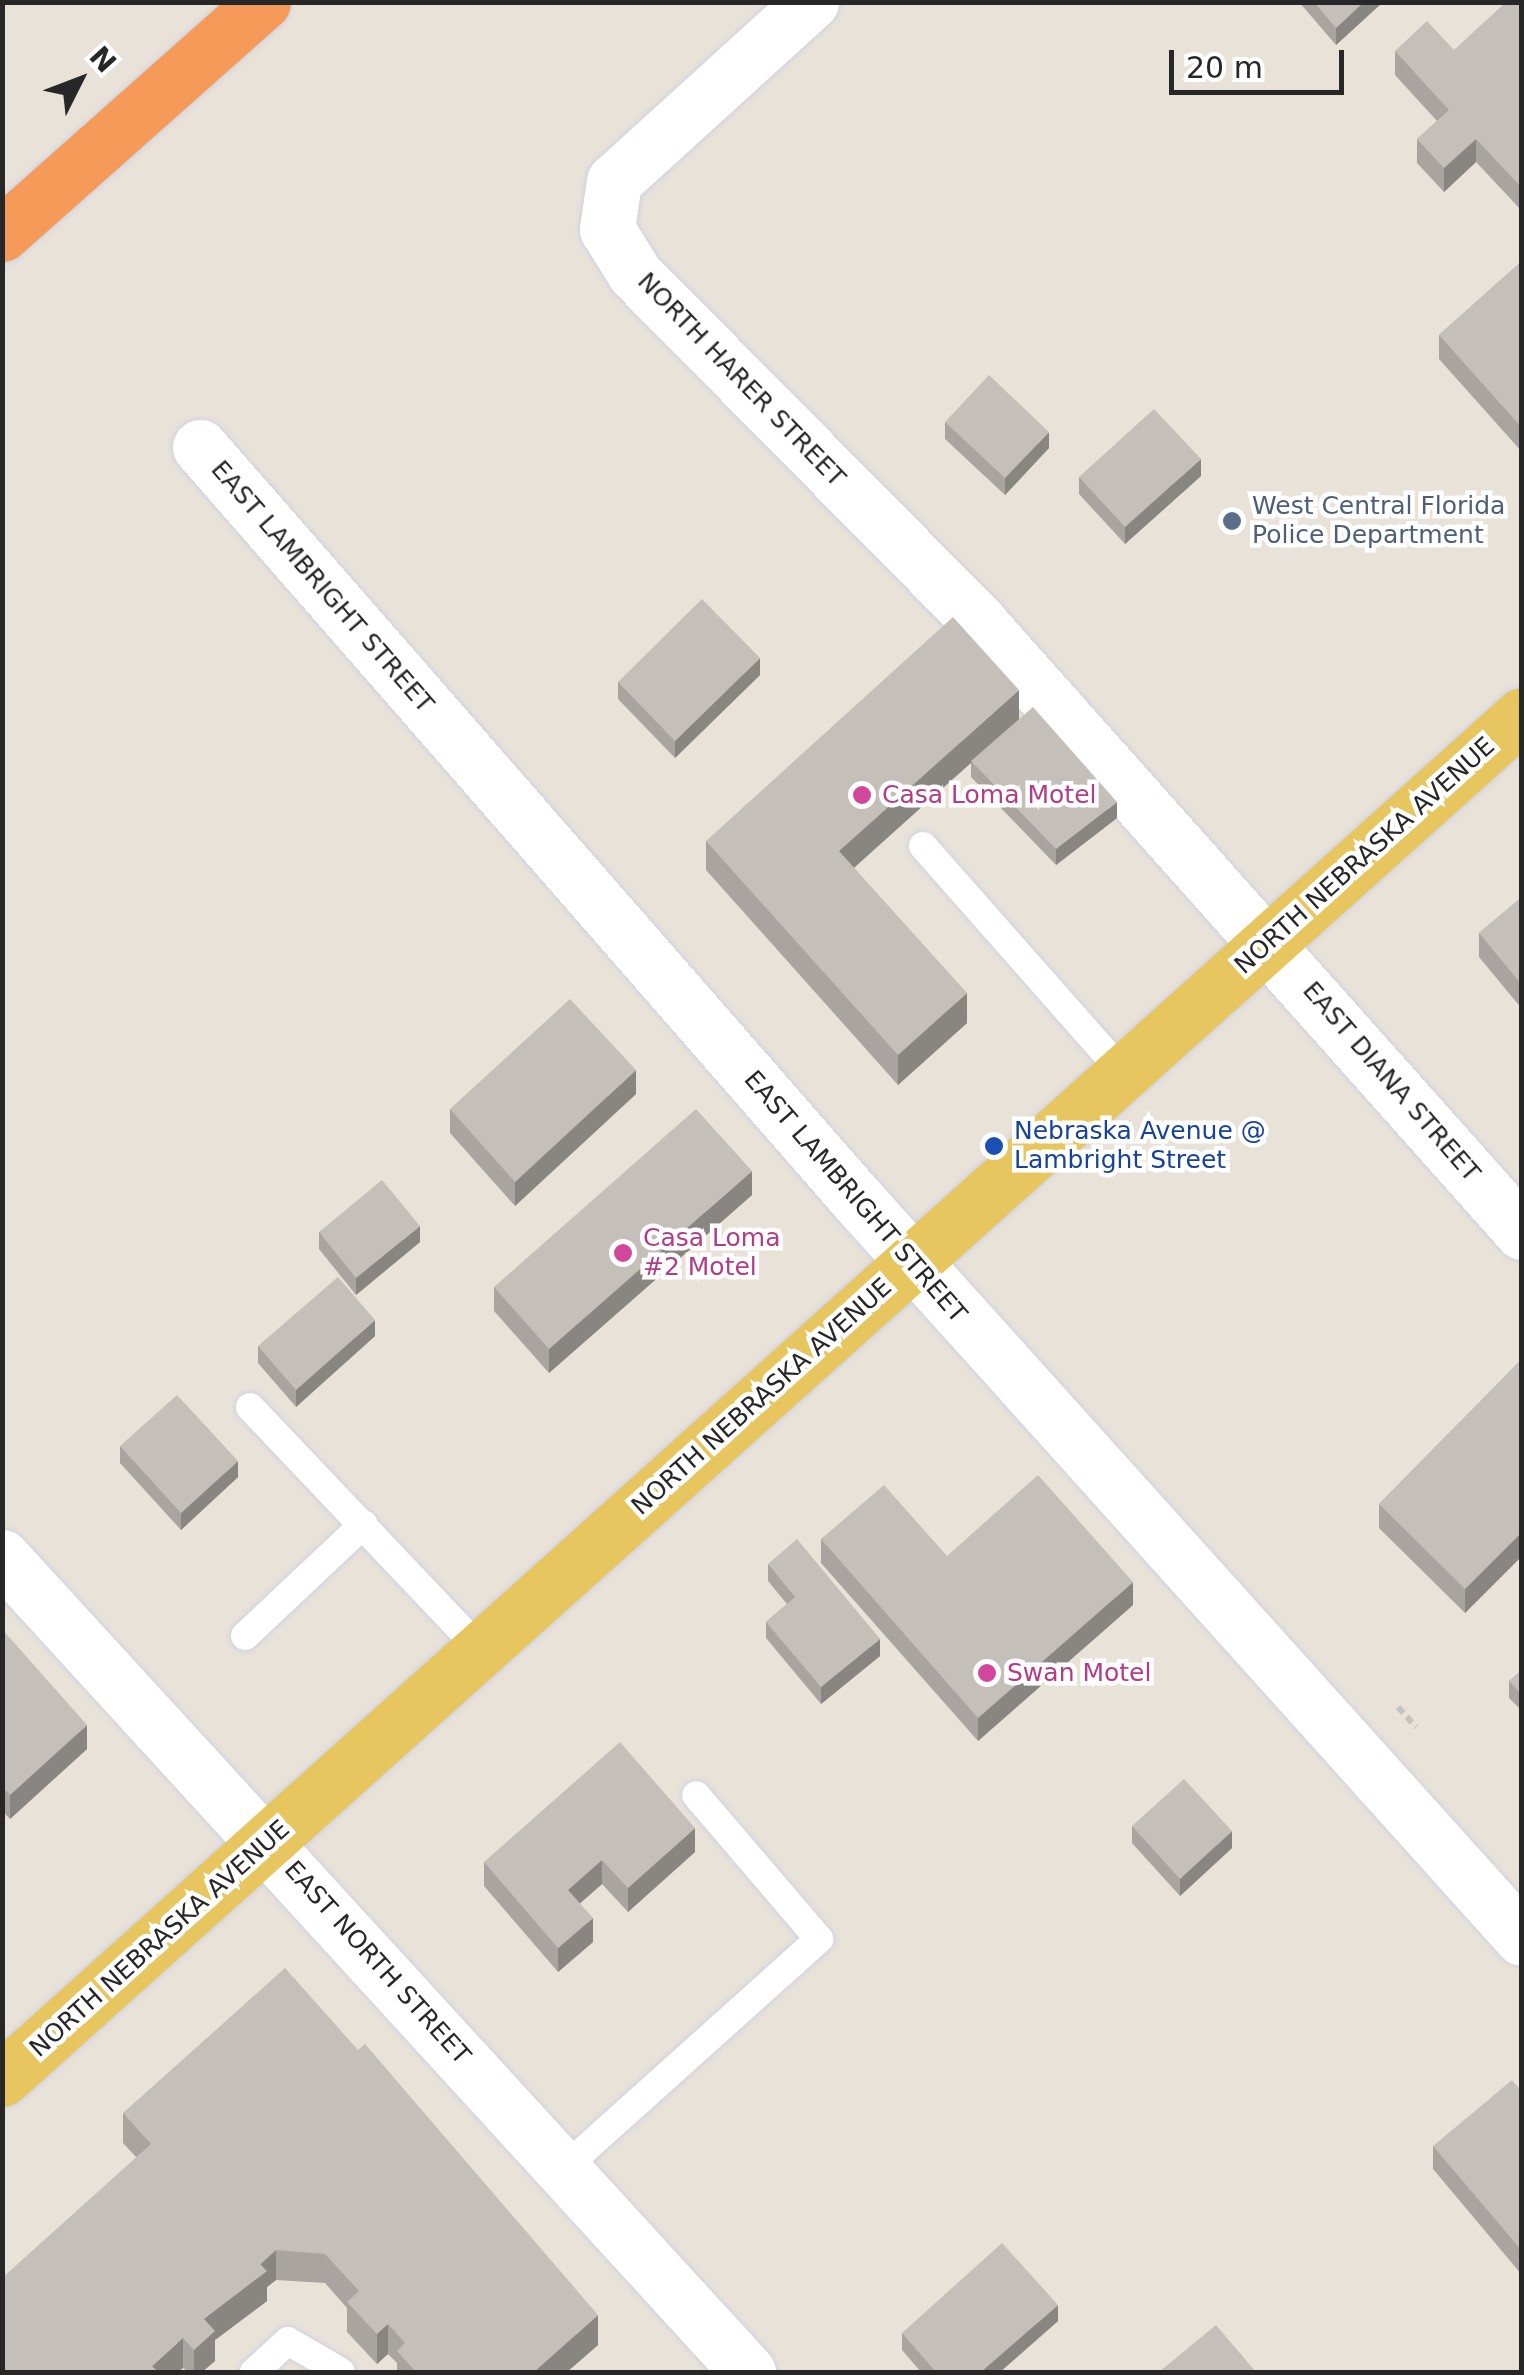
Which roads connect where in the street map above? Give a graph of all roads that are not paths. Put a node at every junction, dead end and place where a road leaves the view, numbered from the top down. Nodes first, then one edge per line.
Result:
1 (263, 2) edge
2 (811, 2) edge
3 (2, 234) edge
4 (200, 446) dead end
5 (978, 620) joint
6 (1522, 715) edge
7 (923, 846) dead end
8 (1268, 942) junction
9 (1122, 1074) junction
10 (1522, 1232) edge
11 (914, 1262) junction
12 (250, 1407) dead end
13 (364, 1524) junction
14 (2, 1557) edge
15 (244, 1636) dead end
16 (481, 1650) junction
17 (696, 1795) dead end
18 (267, 1843) junction
19 (1522, 1938) edge
20 (2, 2079) edge
21 (563, 2168) junction
22 (254, 2372) edge
23 (341, 2372) edge
24 (748, 2372) edge

1 - 3 highway
2 - 5 street, NORTH HARER STREET
4 - 11 street, EAST LAMBRIGHT STREET
5 - 8 street, EAST DIANA STREET
6 - 8 main road, NORTH NEBRASKA AVENUE
7 - 9 lane
8 - 9 main road, NORTH NEBRASKA AVENUE
8 - 10 street, EAST DIANA STREET
9 - 11 main road, NORTH NEBRASKA AVENUE
11 - 16 main road, NORTH NEBRASKA AVENUE
11 - 19 street, EAST LAMBRIGHT STREET
12 - 13 lane
13 - 15 lane
13 - 16 lane
14 - 18 street, EAST NORTH STREET
16 - 18 main road, NORTH NEBRASKA AVENUE
17 - 21 lane
18 - 20 main road, NORTH NEBRASKA AVENUE
18 - 21 street, EAST NORTH STREET
21 - 24 street, EAST NORTH STREET
22 - 23 lane

